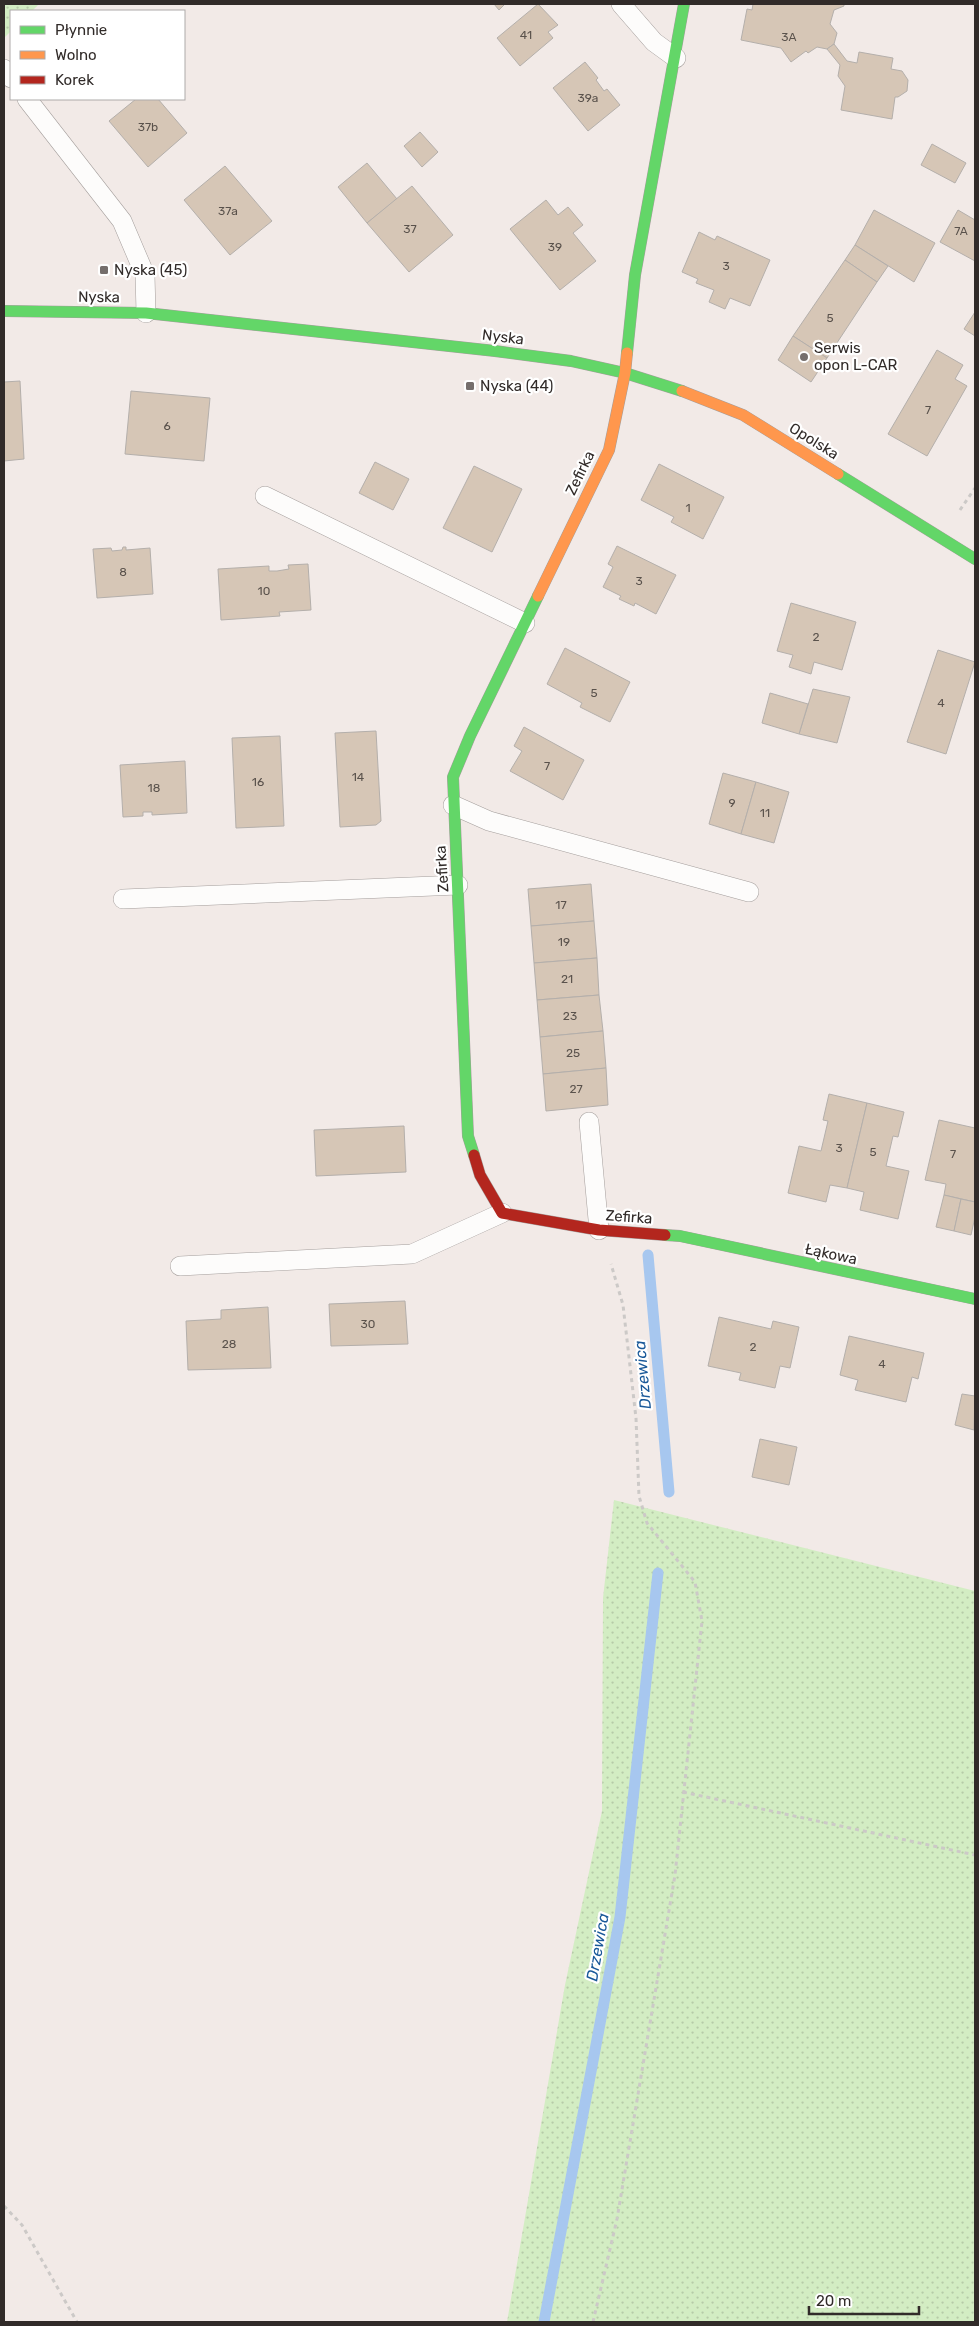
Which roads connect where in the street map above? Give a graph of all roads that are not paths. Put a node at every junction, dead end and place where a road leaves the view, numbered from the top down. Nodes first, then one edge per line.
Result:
1 (621, 4) edge
2 (684, 4) edge
3 (676, 58) junction
4 (28, 100) edge
5 (4, 311) edge
6 (146, 313) junction
7 (625, 373) junction
8 (265, 496) dead end
9 (975, 559) edge
10 (525, 623) junction
11 (453, 805) junction
12 (458, 885) junction
13 (749, 892) dead end
14 (123, 899) dead end
15 (589, 1122) dead end
16 (502, 1212) junction
17 (599, 1230) junction
18 (680, 1236) joint
19 (180, 1266) dead end
20 (975, 1299) edge

1 - 3 lane
2 - 3 street
3 - 7 street
4 - 6 lane
5 - 6 street, Nyska
6 - 7 street, Nyska
7 - 9 street, Opolska
7 - 10 street, Zefirka
8 - 10 lane
10 - 11 street, Zefirka
11 - 12 street, Zefirka
11 - 13 lane
12 - 14 lane
12 - 16 street, Zefirka
15 - 17 lane
16 - 17 street, Zefirka
16 - 19 lane
17 - 18 street, Zefirka
18 - 20 street, Łąkowa

